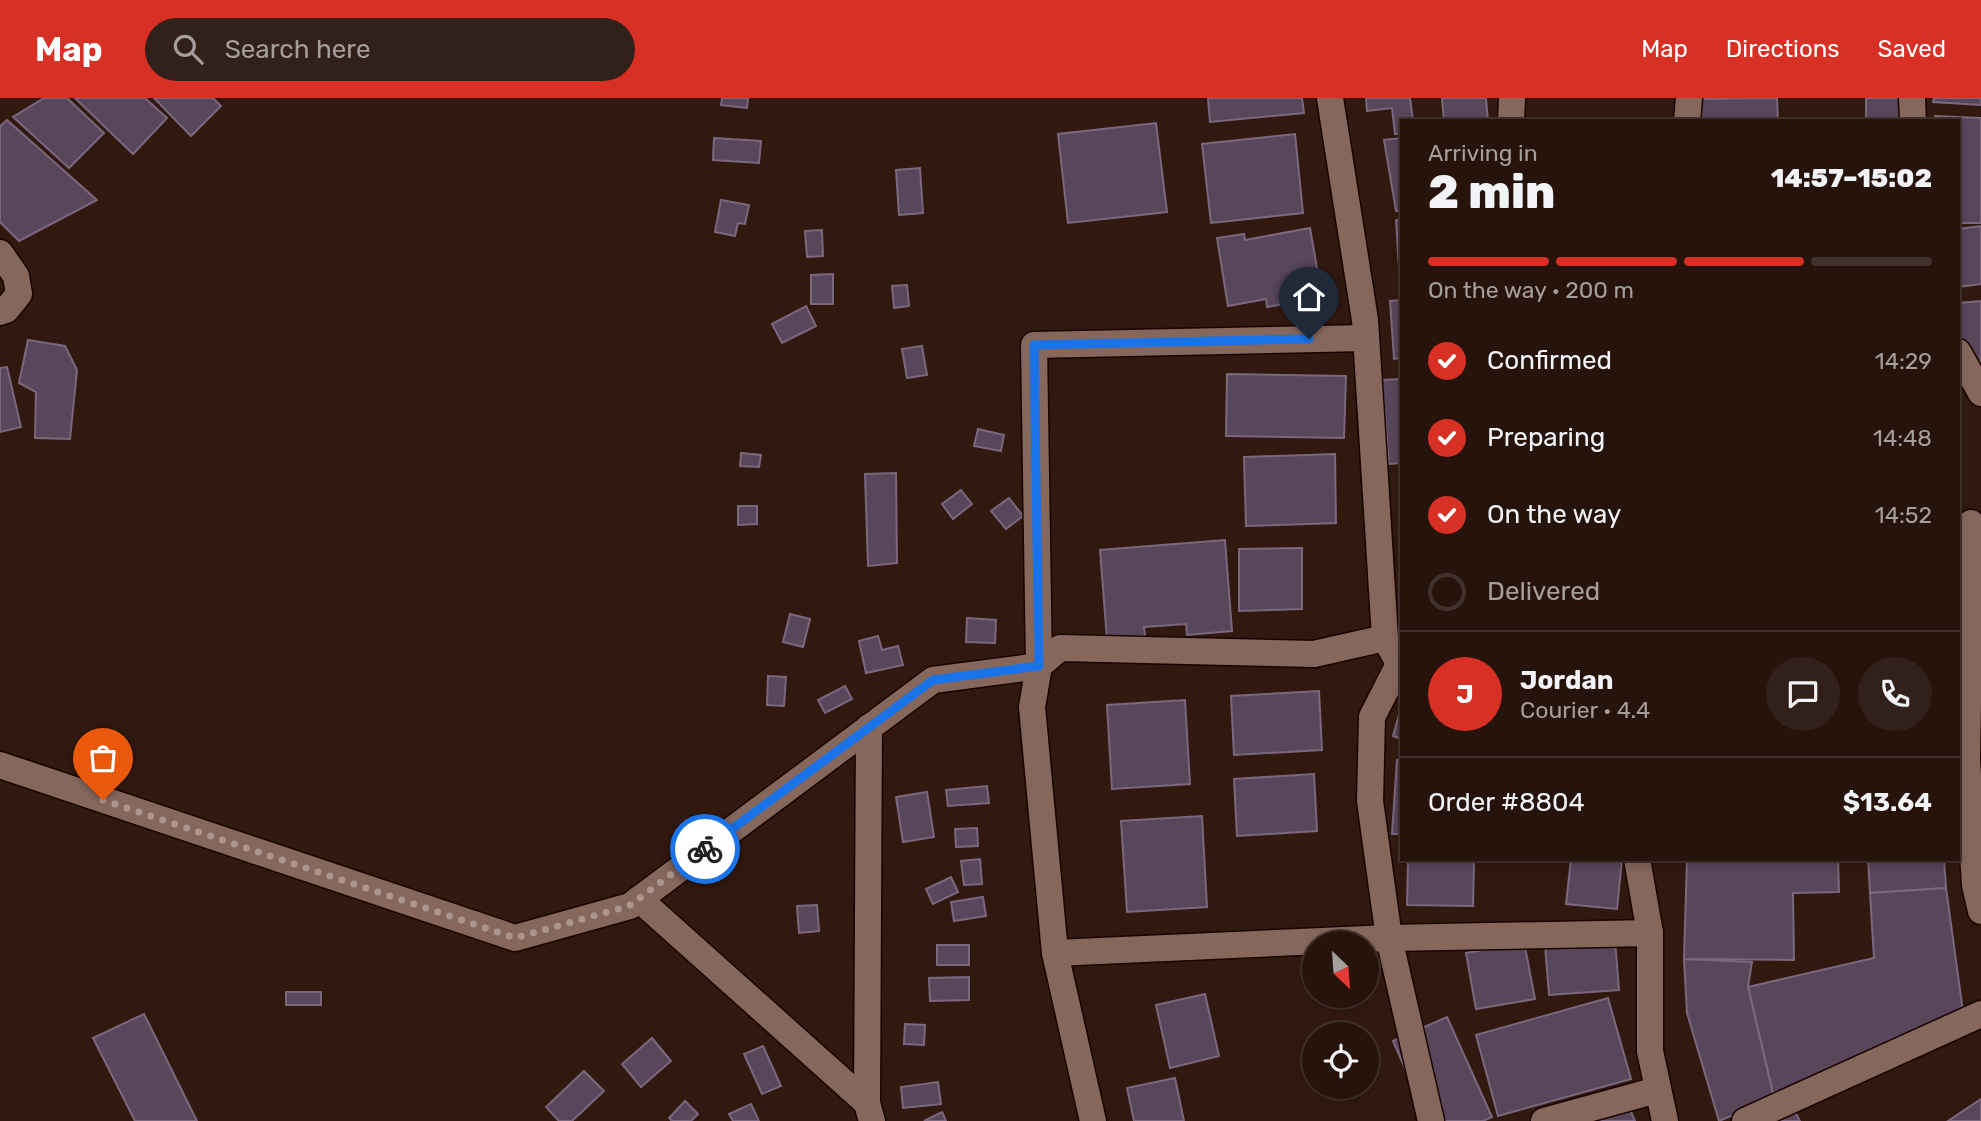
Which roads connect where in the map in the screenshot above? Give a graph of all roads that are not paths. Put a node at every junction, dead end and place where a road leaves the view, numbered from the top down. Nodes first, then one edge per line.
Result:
1 (1330, 98) edge
2 (1512, 98) edge
3 (1689, 98) edge
4 (1912, 98) edge
5 (1511, 119) edge
6 (1687, 119) edge
7 (1913, 119) edge
8 (0, 253) edge
9 (0, 312) edge
10 (1364, 338) junction
11 (1960, 356) edge
12 (1981, 393) edge
13 (1970, 524) edge
14 (1385, 638) junction
15 (1039, 666) junction
16 (1400, 667) edge
17 (869, 727) junction
18 (0, 765) edge
19 (1637, 861) edge
20 (639, 899) junction
21 (1981, 911) edge
22 (1650, 933) junction
23 (1389, 938) junction
24 (1055, 953) junction
25 (1981, 1014) edge
26 (1657, 1090) junction
27 (869, 1112) edge
28 (1093, 1121) edge
29 (1431, 1121) edge
30 (1544, 1121) edge
31 (1665, 1121) edge
32 (1745, 1121) edge

1 - 10 street
2 - 5 street
3 - 6 street
4 - 7 street
8 - 9 street
10 - 14 street
10 - 15 street
11 - 12 street
13 - 21 street
14 - 15 street
14 - 16 street
15 - 17 street
15 - 24 street
16 - 23 street
17 - 20 street
17 - 27 street
18 - 20 street
19 - 22 street
20 - 27 street
22 - 23 street
22 - 26 street
23 - 24 street
23 - 29 street
24 - 28 street
25 - 32 street
26 - 30 street
26 - 31 street

